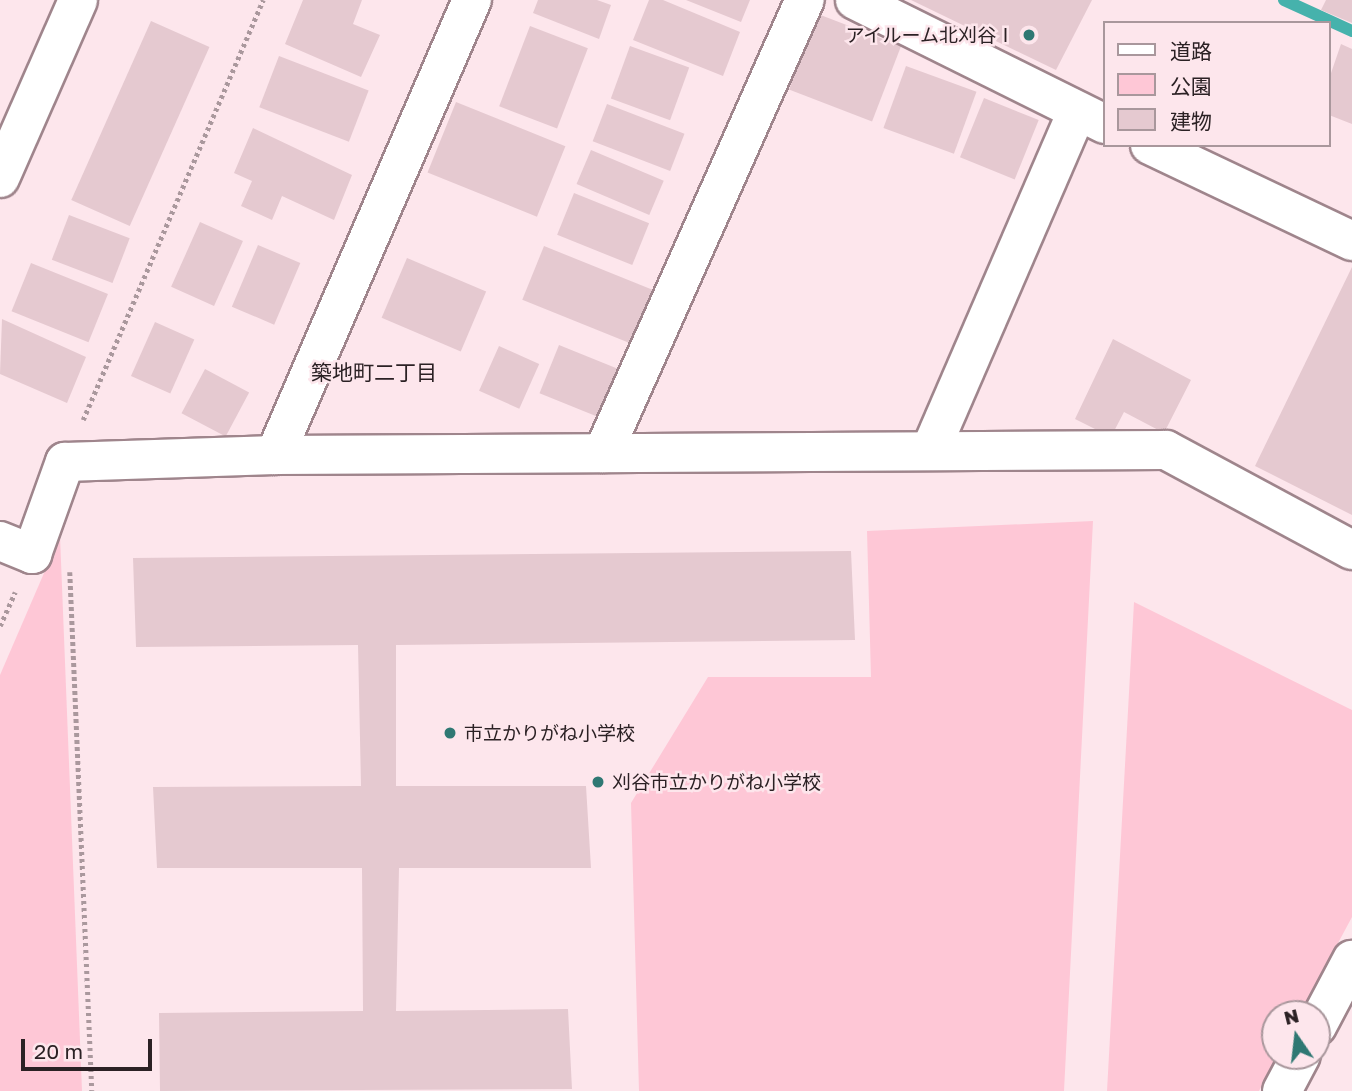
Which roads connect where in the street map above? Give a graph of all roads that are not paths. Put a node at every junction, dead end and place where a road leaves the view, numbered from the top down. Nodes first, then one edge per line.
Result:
1 (78, 0) edge
2 (472, 0) edge
3 (805, 0) edge
4 (855, 0) edge
5 (1091, 117) edge
6 (1154, 147) edge
7 (0, 178) edge
8 (1352, 242) edge
9 (931, 449) junction
10 (603, 453) junction
11 (275, 455) junction
12 (0, 541) edge
13 (1352, 550) edge
14 (1352, 960) edge
15 (1331, 1000) edge
16 (1293, 1070) edge
17 (1282, 1091) edge

1 - 7 street
2 - 11 street
3 - 10 street
4 - 5 street
5 - 9 street
6 - 8 street
9 - 10 street
9 - 13 street
10 - 11 street
11 - 12 street
14 - 15 street
16 - 17 street

